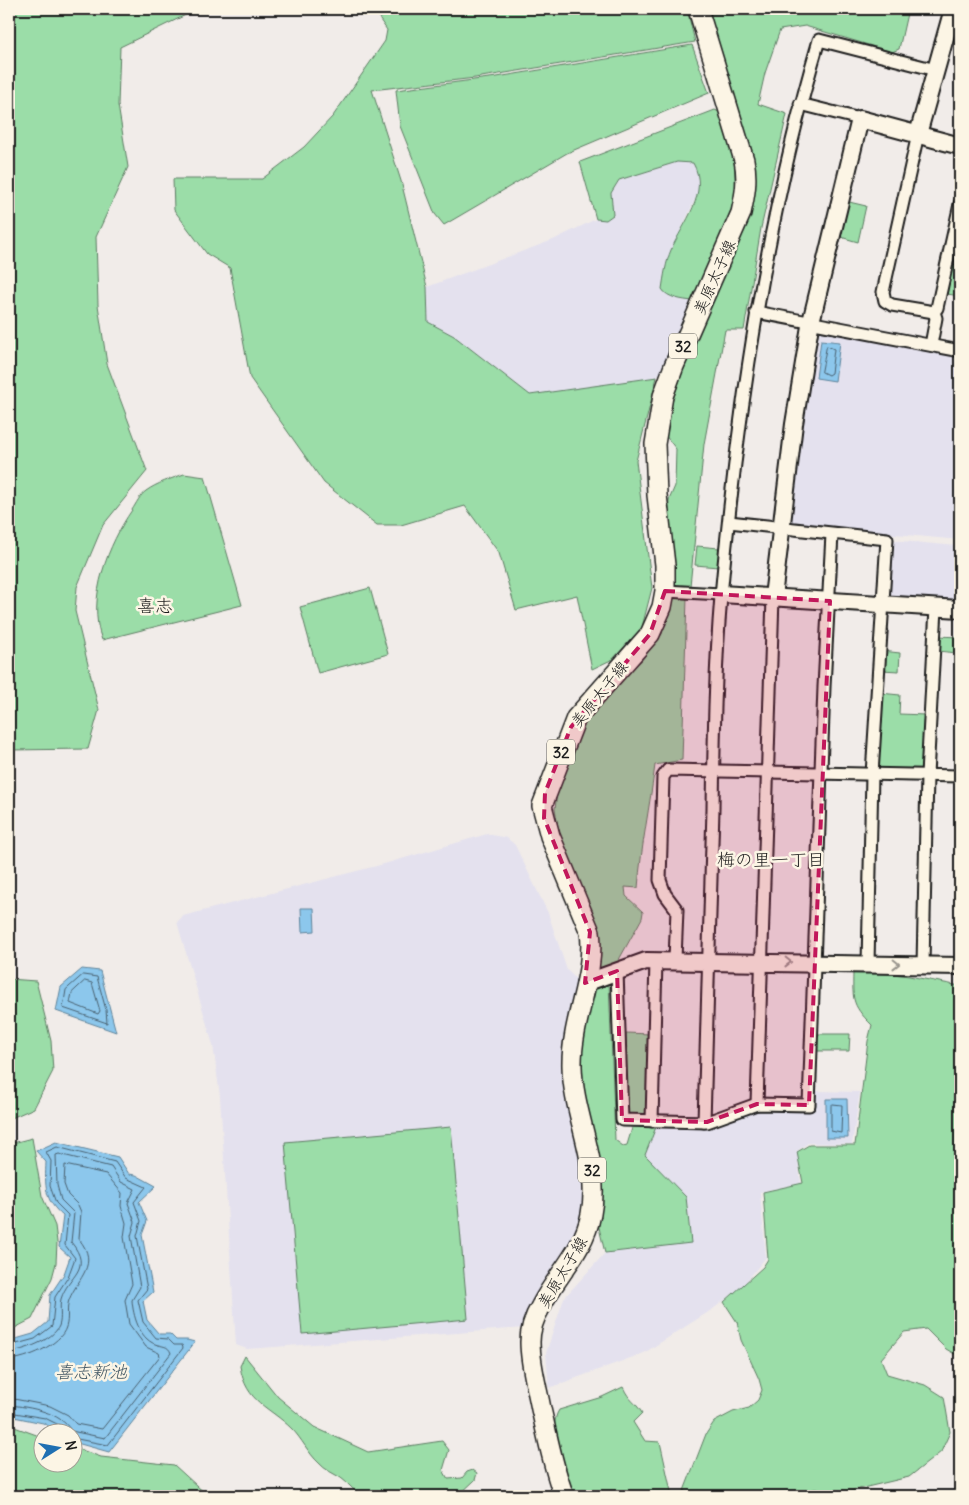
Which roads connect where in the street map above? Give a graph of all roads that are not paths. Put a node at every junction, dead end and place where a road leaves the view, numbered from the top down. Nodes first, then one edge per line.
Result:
1 (698, 9) edge
2 (953, 9) edge
3 (936, 70) junction
4 (800, 104) junction
5 (860, 119) junction
6 (918, 134) junction
7 (960, 146) edge
8 (960, 204) edge
9 (756, 312) junction
10 (934, 312) junction
11 (811, 323) junction
12 (931, 345) junction
13 (960, 351) edge
14 (729, 522) junction
15 (781, 528) junction
16 (832, 534) junction
17 (665, 591) junction
18 (722, 594) junction
19 (773, 597) junction
20 (830, 601) junction
21 (883, 604) junction
22 (936, 608) junction
23 (960, 609) edge
24 (714, 770) junction
25 (768, 772) junction
26 (823, 773) junction
27 (872, 774) junction
28 (927, 776) junction
29 (960, 776) edge
30 (675, 959) junction
31 (656, 960) junction
32 (709, 960) junction
33 (762, 961) junction
34 (815, 962) junction
35 (868, 964) junction
36 (923, 965) junction
37 (960, 966) edge
38 (617, 971) junction
39 (585, 983) junction
40 (757, 1104) junction
41 (652, 1121) junction
42 (704, 1122) junction
43 (564, 1496) edge

1 - 17 main road, 美原太子線 / 32
2 - 3 street
3 - 4 street
3 - 6 street
4 - 5 street
4 - 9 street
5 - 6 street
5 - 11 street
6 - 7 street
6 - 10 street
8 - 10 street
9 - 11 street
9 - 14 street
10 - 12 street
11 - 12 street
11 - 15 street
12 - 13 street
14 - 15 street
14 - 18 street
15 - 16 street
15 - 19 street
16 - 20 street
16 - 21 street
17 - 18 street
17 - 39 main road, 美原太子線 / 32
18 - 19 street
18 - 24 street
19 - 20 street
19 - 25 street
20 - 21 street
20 - 26 street
21 - 22 street
21 - 27 street
22 - 23 street
22 - 28 street
24 - 25 street
24 - 30 street
24 - 32 street
25 - 26 street
25 - 33 street
26 - 27 street
26 - 34 street
27 - 28 street
27 - 35 street
28 - 29 street
28 - 36 street
30 - 31 street
30 - 32 street
31 - 38 street
31 - 41 street
32 - 33 street
32 - 42 street
33 -> 34 street
33 - 40 street
34 - 35 street
34 - 40 street
35 -> 36 street
36 - 37 street
38 - 39 street
38 - 41 street
39 - 43 main road, 美原太子線 / 32
40 - 42 street
41 - 42 street

